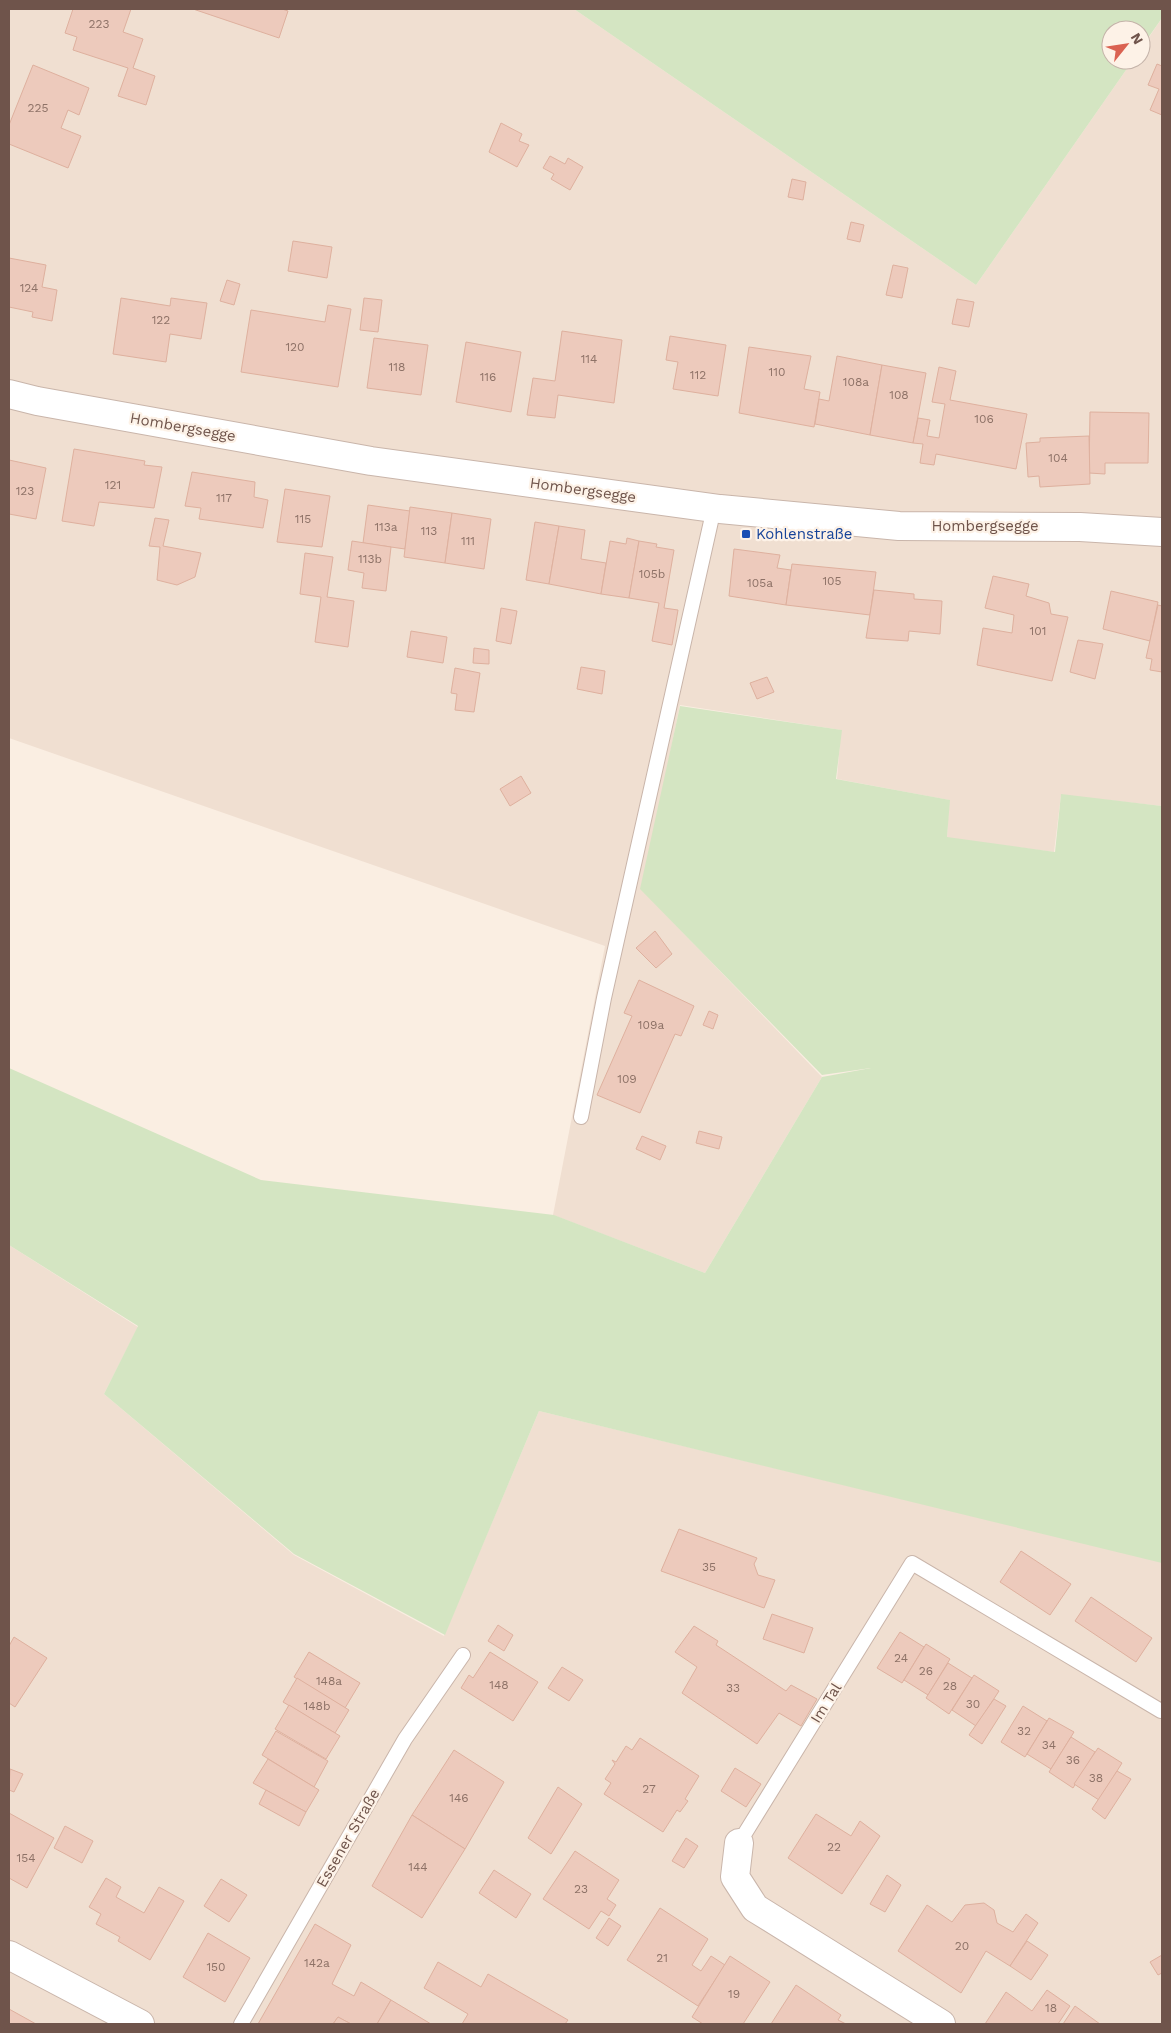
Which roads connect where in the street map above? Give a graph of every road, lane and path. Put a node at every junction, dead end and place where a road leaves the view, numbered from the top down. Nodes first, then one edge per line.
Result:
1 (9, 394) edge
2 (714, 508) junction
3 (1162, 532) edge
4 (581, 1117) dead end
5 (462, 1656) dead end
6 (1161, 1711) edge
7 (739, 1843) joint
8 (9, 1955) edge
9 (140, 2024) edge
10 (241, 2024) edge
11 (941, 2024) edge

1 - 2 street, Hombergsegge
2 - 3 street, Hombergsegge
2 - 4 lane
5 - 10 lane, Essener Straße
6 - 7 lane, Im Tal
7 - 11 street, Im Tal
8 - 9 street

